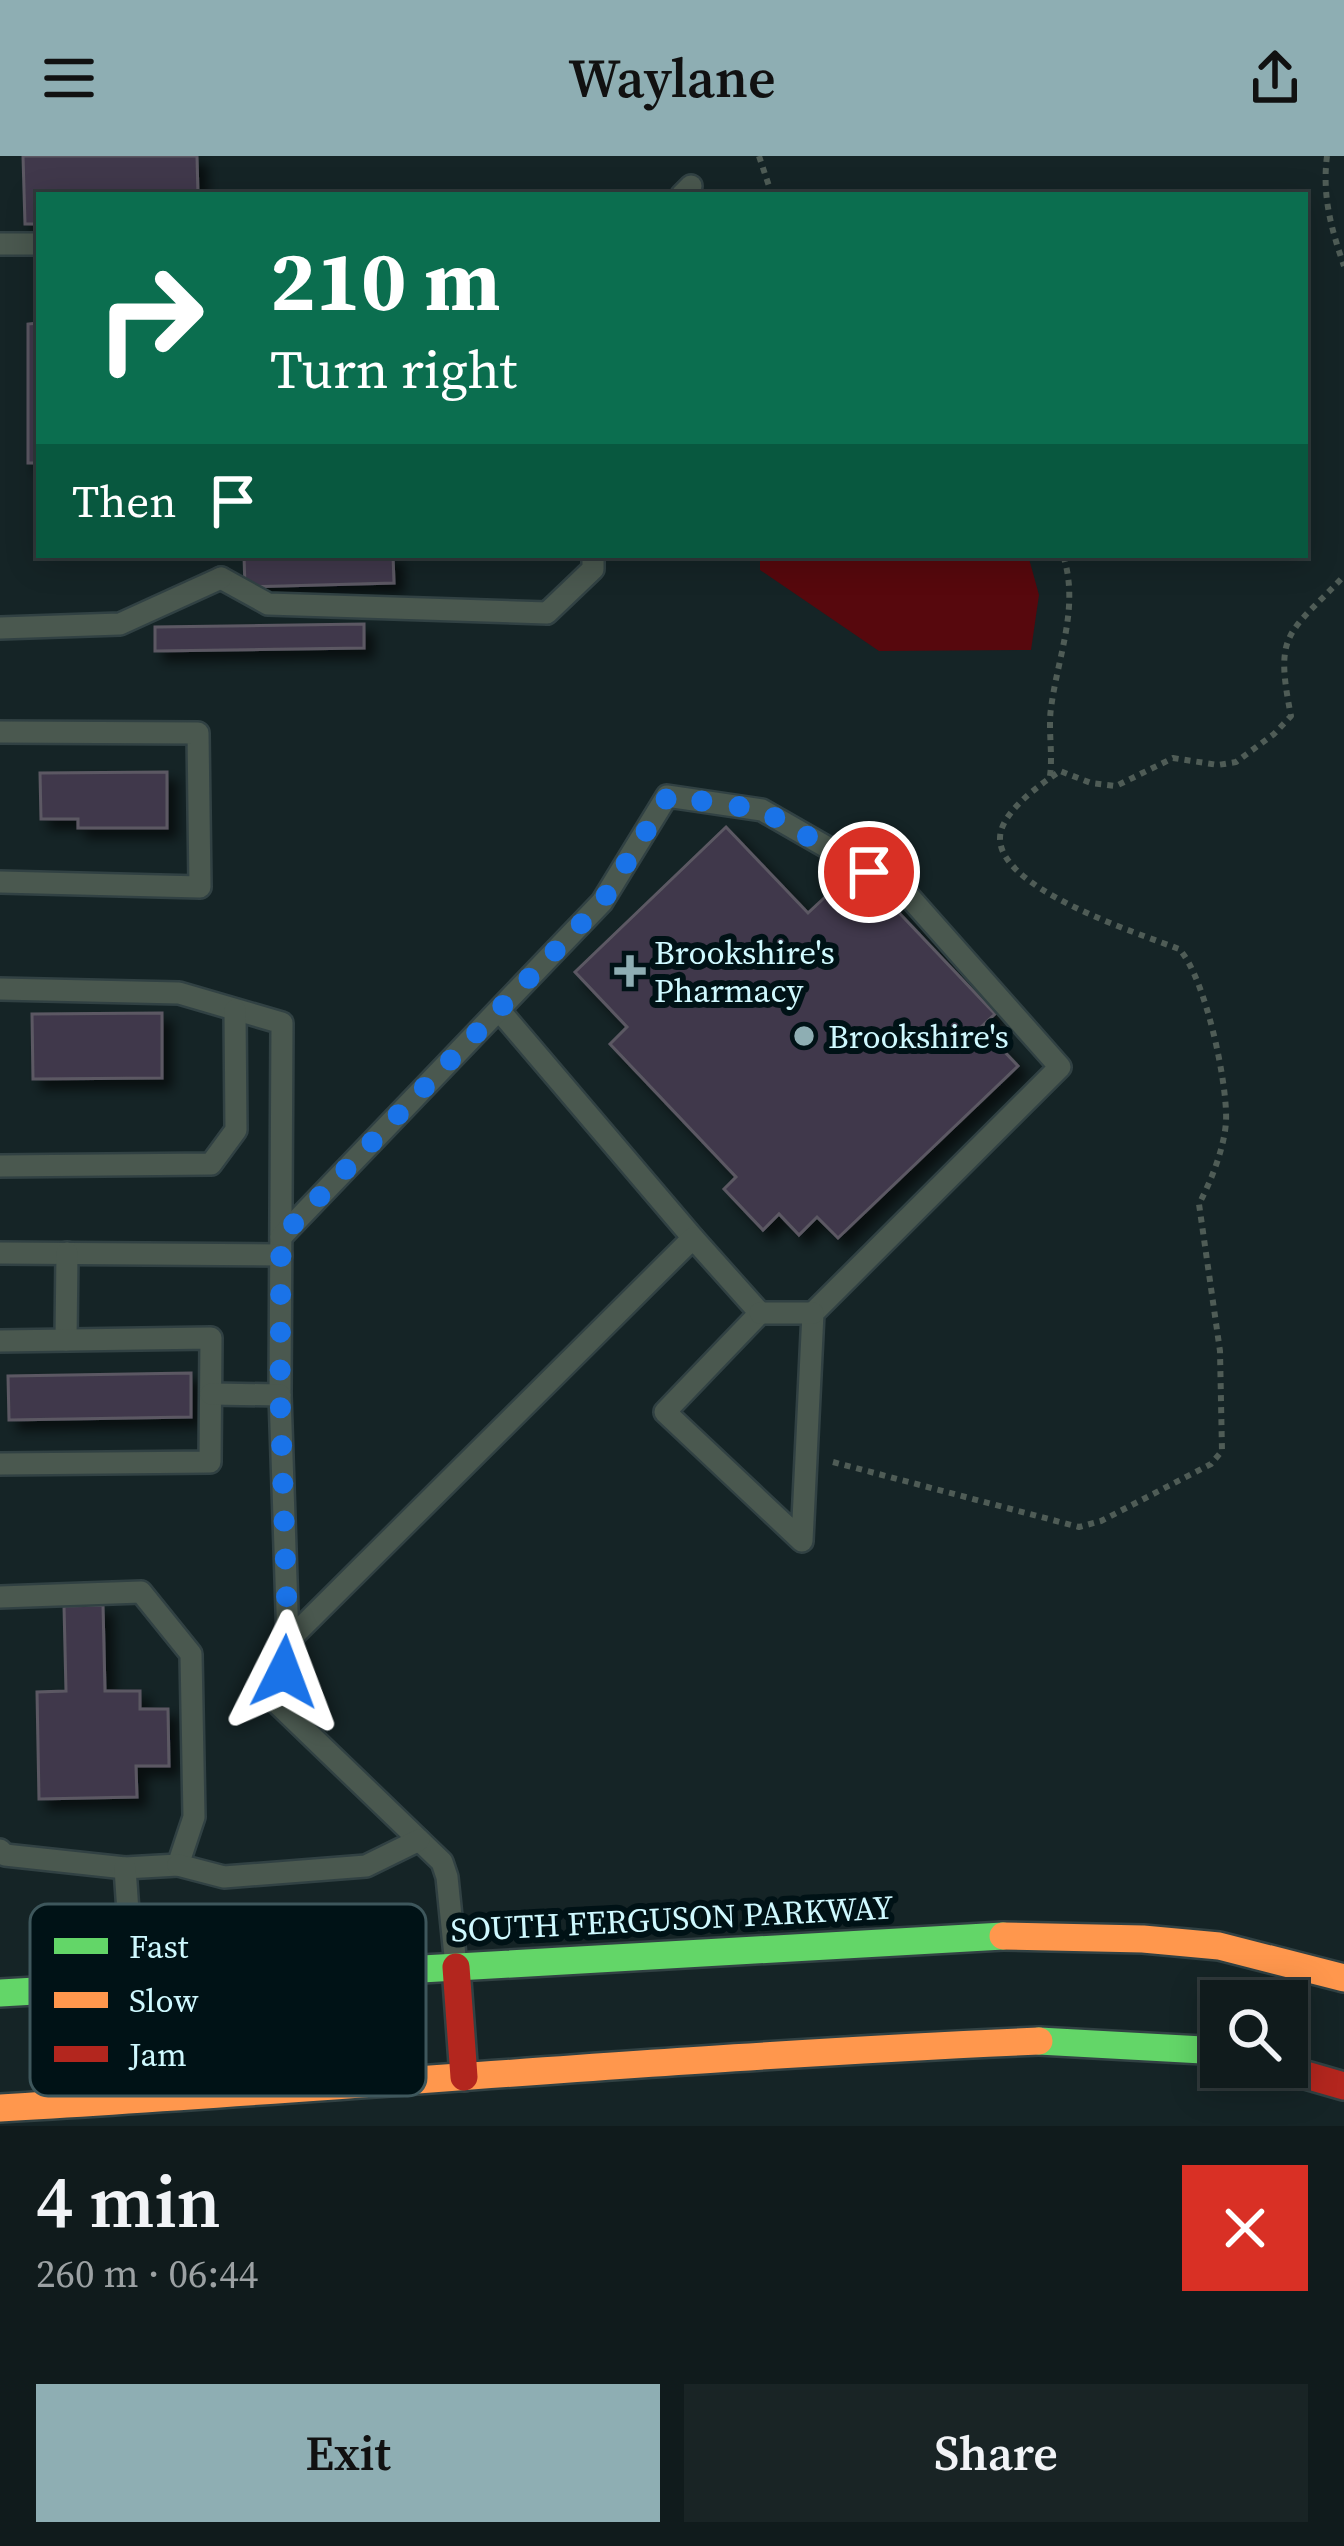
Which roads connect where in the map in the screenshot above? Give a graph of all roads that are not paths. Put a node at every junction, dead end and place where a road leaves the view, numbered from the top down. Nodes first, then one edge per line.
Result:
1 (0, 244) edge
2 (36, 244) edge
3 (593, 558) edge
4 (222, 566) edge
5 (0, 628) edge
6 (0, 732) edge
7 (0, 882) edge
8 (0, 989) edge
9 (235, 1010) junction
10 (499, 1010) junction
11 (0, 1166) edge
12 (693, 1238) junction
13 (281, 1246) junction
14 (0, 1252) edge
15 (67, 1253) junction
16 (760, 1313) junction
17 (814, 1313) junction
18 (66, 1340) junction
19 (0, 1341) edge
20 (211, 1394) junction
21 (280, 1395) junction
22 (0, 1464) edge
23 (0, 1597) edge
24 (288, 1641) junction
25 (419, 1840) junction
26 (0, 1850) edge
27 (178, 1865) junction
28 (125, 1868) junction
29 (127, 1904) edge
30 (456, 1966) junction
31 (426, 1968) edge
32 (1344, 1978) edge
33 (30, 1991) edge
34 (0, 1993) edge
35 (1200, 2050) edge
36 (1308, 2076) edge
37 (464, 2077) junction
38 (426, 2080) edge
39 (1344, 2086) edge
40 (180, 2096) edge
41 (0, 2108) edge

1 - 2 lane
3 - 4 lane
4 - 5 lane
6 - 7 lane
8 - 9 lane
9 - 11 lane
9 - 13 lane
10 - 12 lane
10 - 13 lane
10 - 17 lane
12 - 16 lane
12 - 24 lane
13 - 15 lane
13 - 21 lane
14 - 15 lane
15 - 18 lane
16 - 17 lane
16 - 17 lane
18 - 19 lane
18 - 20 lane
20 - 21 lane
20 - 22 lane
21 - 24 lane
23 - 27 lane
24 - 25 lane
25 - 27 lane
25 - 30 lane
26 - 28 lane
27 - 28 lane
28 - 29 lane
30 - 31 street, SOUTH FERGUSON PARKWAY
30 - 32 street, SOUTH FERGUSON PARKWAY
30 - 37 street
33 - 34 street, SOUTH FERGUSON PARKWAY
35 - 37 street
36 - 39 street
37 - 38 street
40 - 41 street

